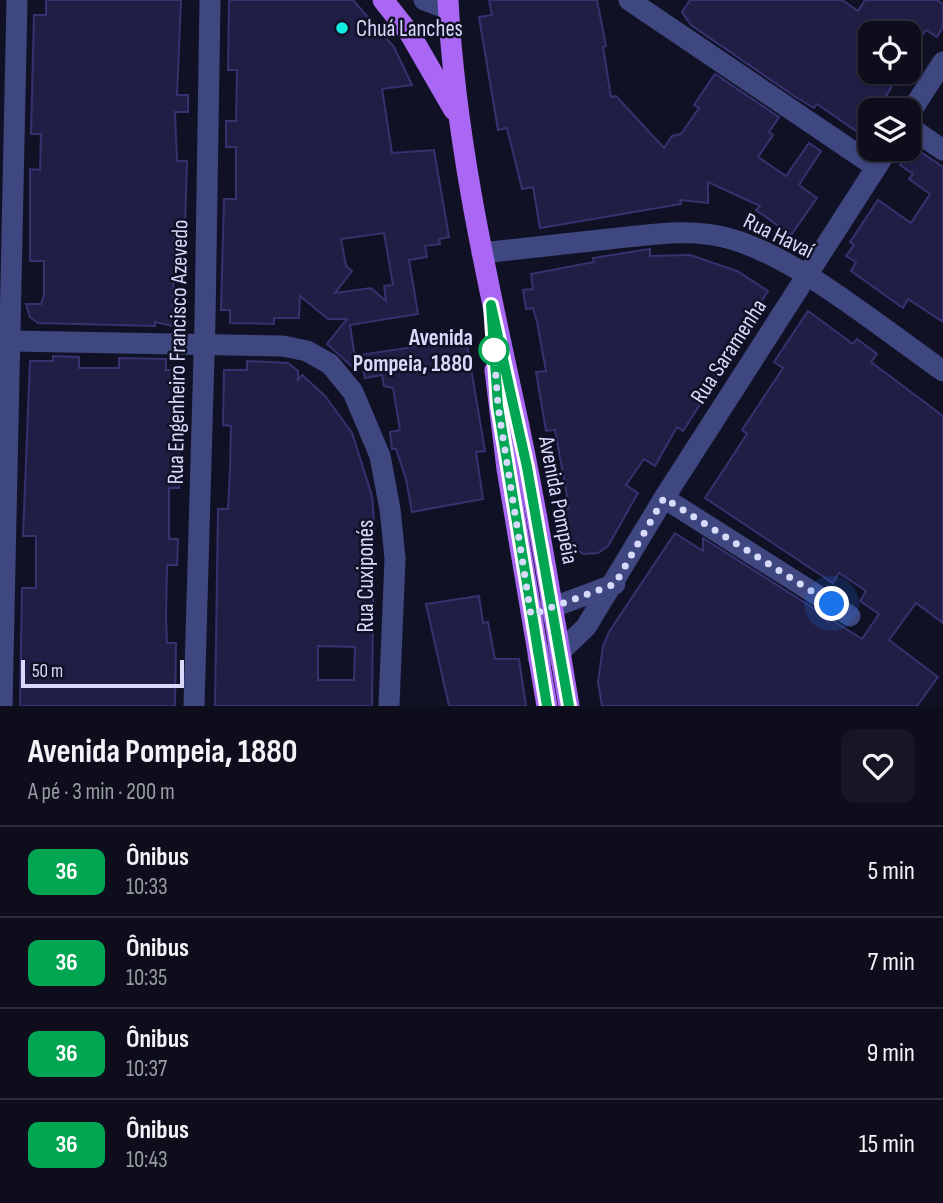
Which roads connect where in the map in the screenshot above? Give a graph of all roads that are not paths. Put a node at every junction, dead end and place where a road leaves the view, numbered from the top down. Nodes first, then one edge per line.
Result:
1 (16, 0) edge
2 (210, 0) edge
3 (383, 0) edge
4 (424, 0) edge
5 (629, 0) edge
6 (448, 5) edge
7 (943, 62) edge
8 (920, 98) edge
9 (457, 116) junction
10 (921, 134) edge
11 (943, 150) edge
12 (880, 161) edge
13 (876, 167) junction
14 (482, 253) junction
15 (807, 276) junction
16 (491, 305) junction
17 (10, 341) junction
18 (204, 344) junction
19 (943, 371) edge
20 (664, 498) junction
21 (615, 584) junction
22 (553, 609) junction
23 (531, 615) junction
24 (850, 616) dead end
25 (560, 652) junction
26 (538, 658) junction
27 (2, 706) edge
28 (194, 706) edge
29 (390, 706) edge
30 (547, 706) edge
31 (569, 706) edge

1 - 17 street
2 - 18 street, Rua Engenheiro Francisco Azevedo
3 - 9 main road
4 - 6 street
5 - 13 street
6 - 9 main road, Avenida Pompéia
7 - 8 street
9 - 14 main road, Avenida Pompéia
10 - 11 street
12 - 13 street, Rua Saramenha
13 - 15 street, Rua Saramenha
14 - 15 street, Rua Havaí
14 - 16 main road, Avenida Pompéia
15 - 19 street, Rua Havaí
15 - 20 street, Rua Saramenha
16 - 22 main road, Avenida Pompéia
16 - 23 main road, Avenida Pompéia
17 - 18 street, Rua Cuxiponés
17 - 27 street
18 - 28 street, Rua Engenheiro Francisco Azevedo
18 - 29 street, Rua Cuxiponés
20 - 21 street, Rua Saramenha
20 - 24 street
21 - 22 street
21 - 25 street, Rua Saramenha
22 - 23 street
22 - 25 main road, Avenida Pompéia
23 - 26 main road, Avenida Pompéia
25 - 26 street, Rua Saramenha
25 - 31 main road, Avenida Pompéia
26 - 30 main road, Avenida Pompéia

